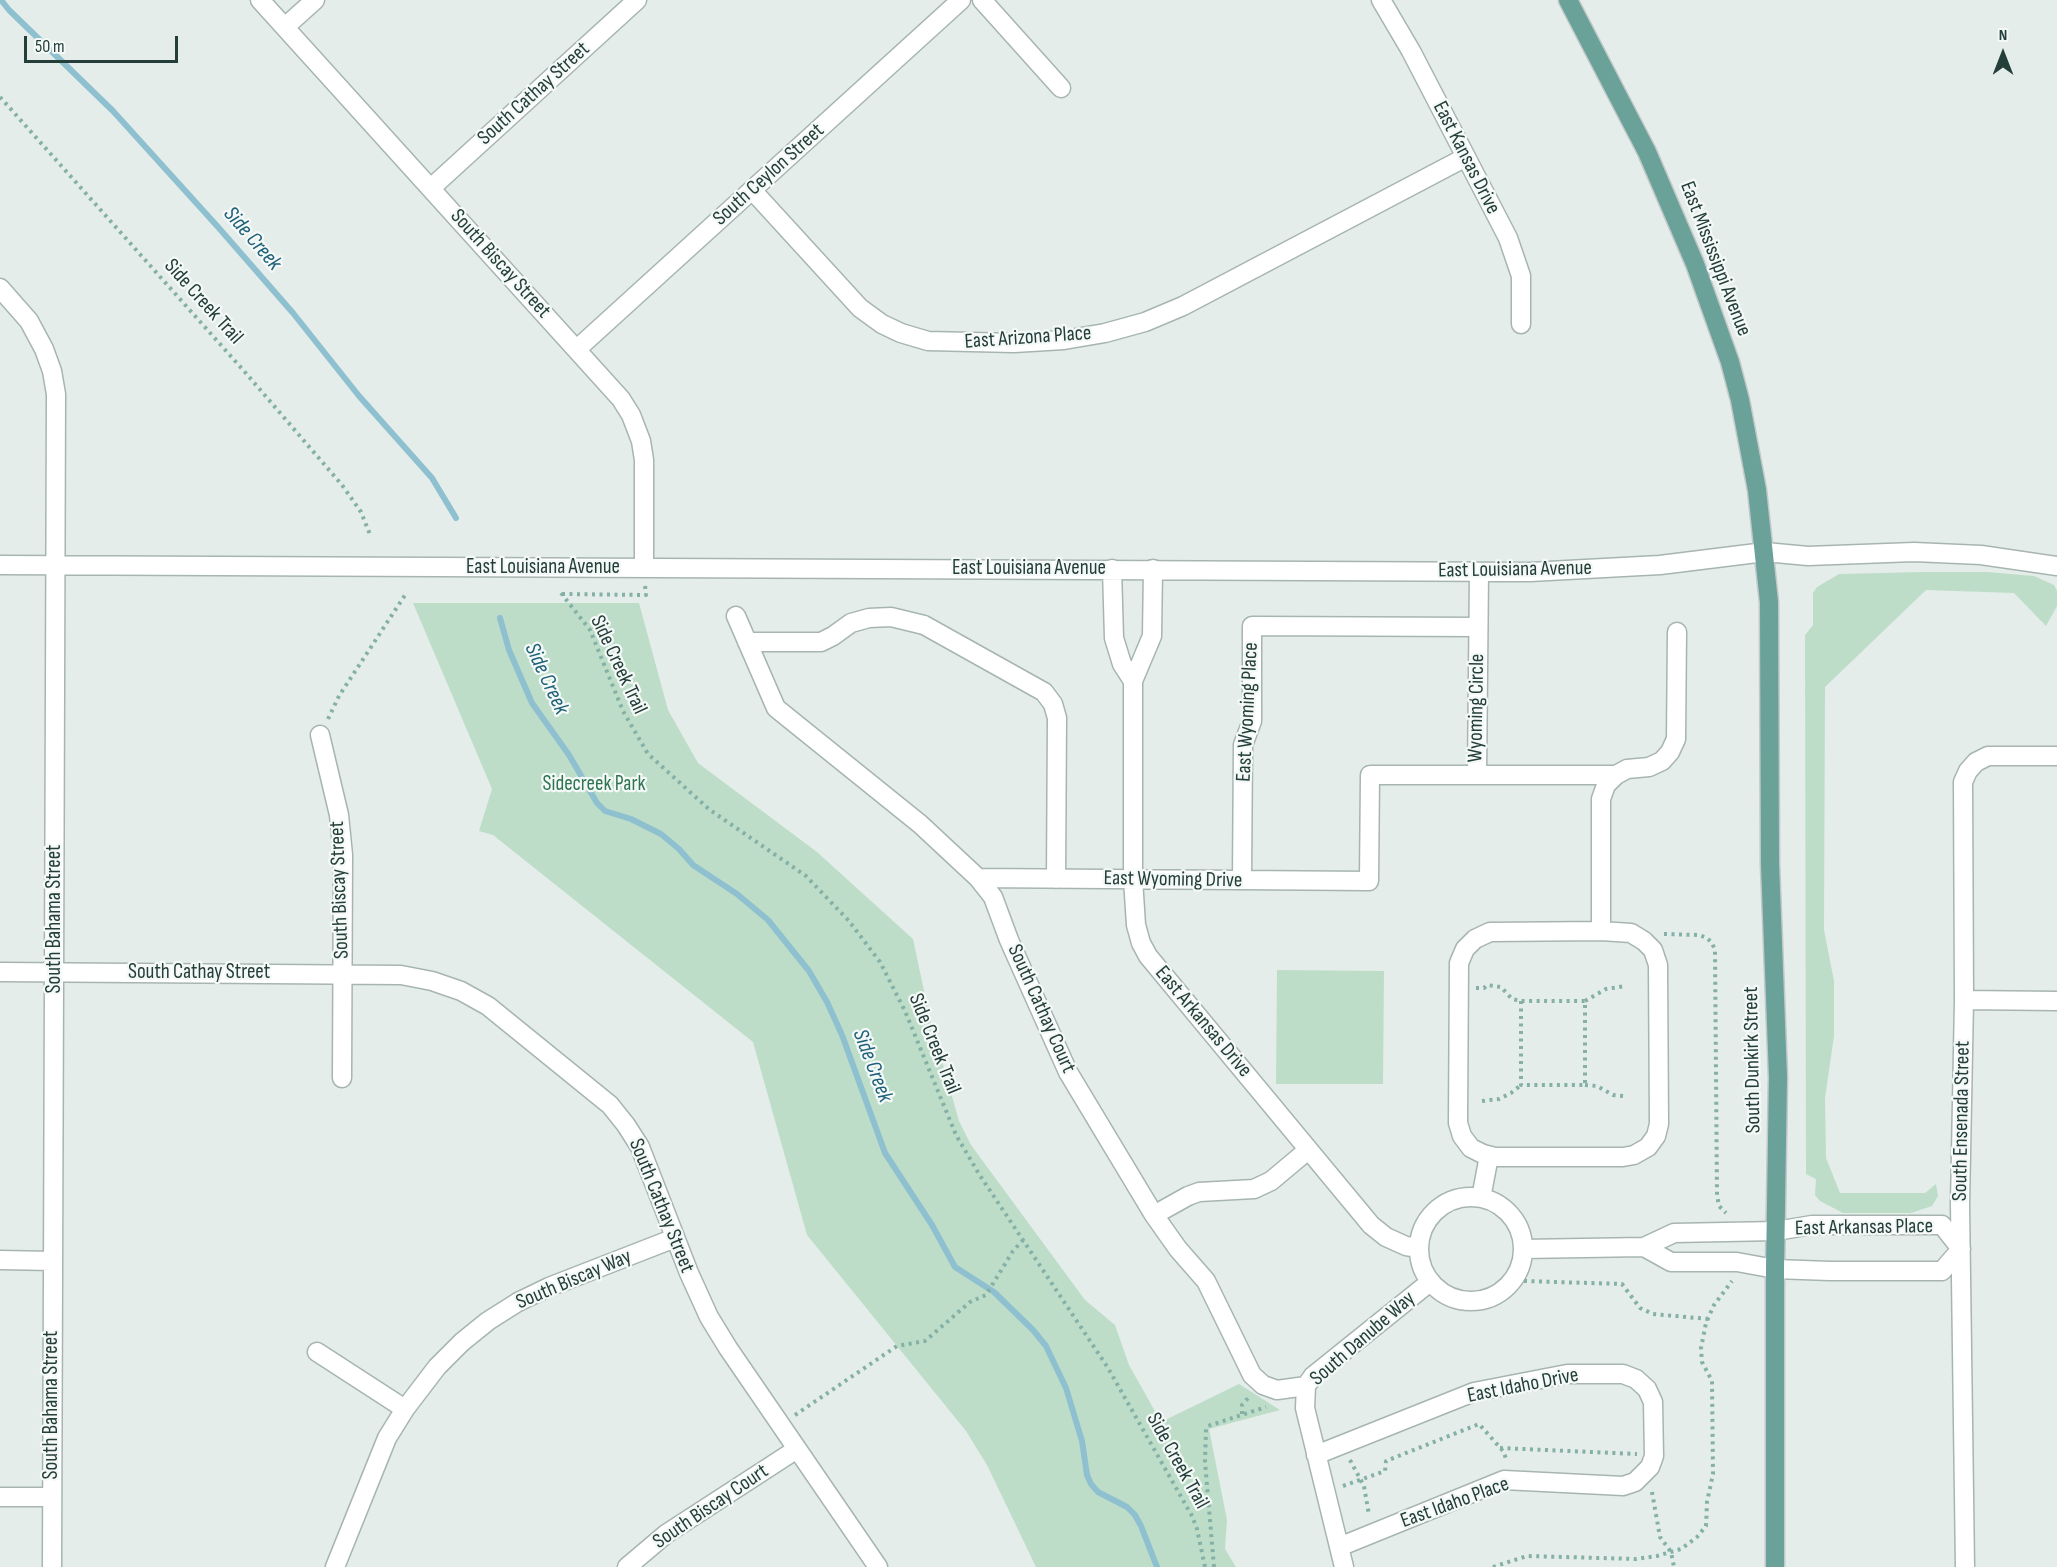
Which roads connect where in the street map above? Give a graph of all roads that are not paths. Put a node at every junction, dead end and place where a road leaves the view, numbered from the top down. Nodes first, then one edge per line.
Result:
1 (260, 0) edge
2 (315, 0) edge
3 (637, 0) edge
4 (962, 0) edge
5 (982, 0) edge
6 (1381, 0) edge
7 (1568, 0) edge
8 (285, 27) junction
9 (1061, 88) dead end
10 (1466, 157) junction
11 (431, 188) junction
12 (752, 190) junction
13 (0, 288) edge
14 (1521, 324) dead end
15 (577, 349) junction
16 (1765, 552) junction
17 (0, 565) edge
18 (56, 566) junction
19 (2057, 566) edge
20 (644, 568) junction
21 (1112, 569) junction
22 (1153, 569) junction
23 (1479, 572) junction
24 (736, 616) dead end
25 (1478, 627) junction
26 (1677, 632) dead end
27 (747, 642) junction
28 (1133, 681) junction
29 (320, 735) road end
30 (2057, 756) edge
31 (1477, 775) junction
32 (1616, 775) junction
33 (978, 878) junction
34 (1056, 879) junction
35 (1133, 879) junction
36 (1242, 880) junction
37 (1369, 881) joint
38 (1601, 931) junction
39 (0, 972) edge
40 (54, 972) junction
41 (343, 974) junction
42 (1964, 1000) junction
43 (2057, 1001) edge
44 (342, 1078) dead end
45 (1308, 1150) junction
46 (1489, 1156) junction
47 (1481, 1198) junction
48 (1154, 1215) junction
49 (1776, 1231) junction
50 (675, 1238) junction
51 (1644, 1247) junction
52 (1419, 1248) junction
53 (1523, 1249) junction
54 (1961, 1249) junction
55 (0, 1260) edge
56 (53, 1261) junction
57 (1774, 1269) junction
58 (1430, 1282) junction
59 (317, 1352) dead end
60 (1306, 1386) junction
61 (405, 1409) junction
62 (797, 1449) junction
63 (1316, 1455) junction
64 (1644, 1475) joint
65 (0, 1497) edge
66 (52, 1497) junction
67 (1339, 1546) junction
68 (52, 1567) edge
69 (335, 1567) edge
70 (627, 1567) edge
71 (879, 1567) edge
72 (1344, 1567) edge
73 (1775, 1567) edge
74 (1965, 1567) edge

1 - 8 street, South Biscay Street
2 - 8 street
3 - 11 street, South Cathay Street
4 - 12 street, South Ceylon Street
5 - 9 street
6 - 10 street, East Kansas Drive
7 - 16 main road, East Mississippi Avenue
8 - 11 street, South Biscay Street
10 - 12 street, East Arizona Place
10 - 14 street, East Kansas Drive
11 - 15 street, South Biscay Street
12 - 15 street, South Ceylon Street
13 - 18 street, South Bahama Street
15 - 20 street, South Biscay Street
16 - 19 street, East Louisiana Avenue
16 - 23 street, East Louisiana Avenue
16 - 49 main road, South Dunkirk Street
17 - 18 street, East Louisiana Avenue
18 - 20 street, East Louisiana Avenue
18 - 40 street, South Bahama Street
20 - 21 street, East Louisiana Avenue
21 - 22 street, East Louisiana Avenue
21 - 28 street
22 - 23 street, East Louisiana Avenue
22 - 28 street
23 - 25 street, Wyoming Circle
24 - 27 street, South Cathay Court
25 - 31 street, Wyoming Circle
25 - 36 street, East Wyoming Place
26 - 32 street
27 - 33 street, South Cathay Court
27 - 34 street
28 - 35 street
29 - 41 street, South Biscay Street
30 - 42 street, South Ensenada Street
31 - 32 street
31 - 37 street, Wyoming Circle
32 - 38 street
33 - 34 street, East Wyoming Drive
33 - 48 street, South Cathay Court
34 - 35 street, East Wyoming Drive
35 - 36 street, East Wyoming Drive
35 - 45 street, East Arkansas Drive
36 - 37 street, East Wyoming Drive
38 - 46 street
38 - 46 street
39 - 40 street, South Cathay Street
40 - 41 street, South Cathay Street
40 - 56 street, South Bahama Street
41 - 44 street
41 - 50 street, South Cathay Street
42 - 43 street
42 - 54 street, South Ensenada Street
45 - 48 street
45 - 52 street, East Arkansas Drive
46 - 47 street
47 - 52 street
47 - 53 street
48 - 60 street, South Cathay Court
49 - 51 street
49 - 54 street, East Arkansas Place
49 - 57 main road, South Dunkirk Street
50 - 61 street, South Biscay Way
50 - 62 street, South Cathay Street
51 - 53 street
51 - 57 street
52 - 58 street
53 - 58 street, South Danube Way
54 - 57 street, East Arkansas Place
54 - 74 street, South Ensenada Street
55 - 56 street
56 - 66 street, South Bahama Street
57 - 73 main road, South Dunkirk Street
58 - 60 street, South Danube Way
59 - 61 street
60 - 63 street, South Danube Way
61 - 69 street, South Biscay Way
62 - 70 street, South Biscay Court
62 - 71 street, South Cathay Street
63 - 64 street, East Idaho Drive
63 - 67 street, South Danube Way
64 - 67 street, East Idaho Place
65 - 66 street
66 - 68 street, South Bahama Street
67 - 72 street, South Danube Way

